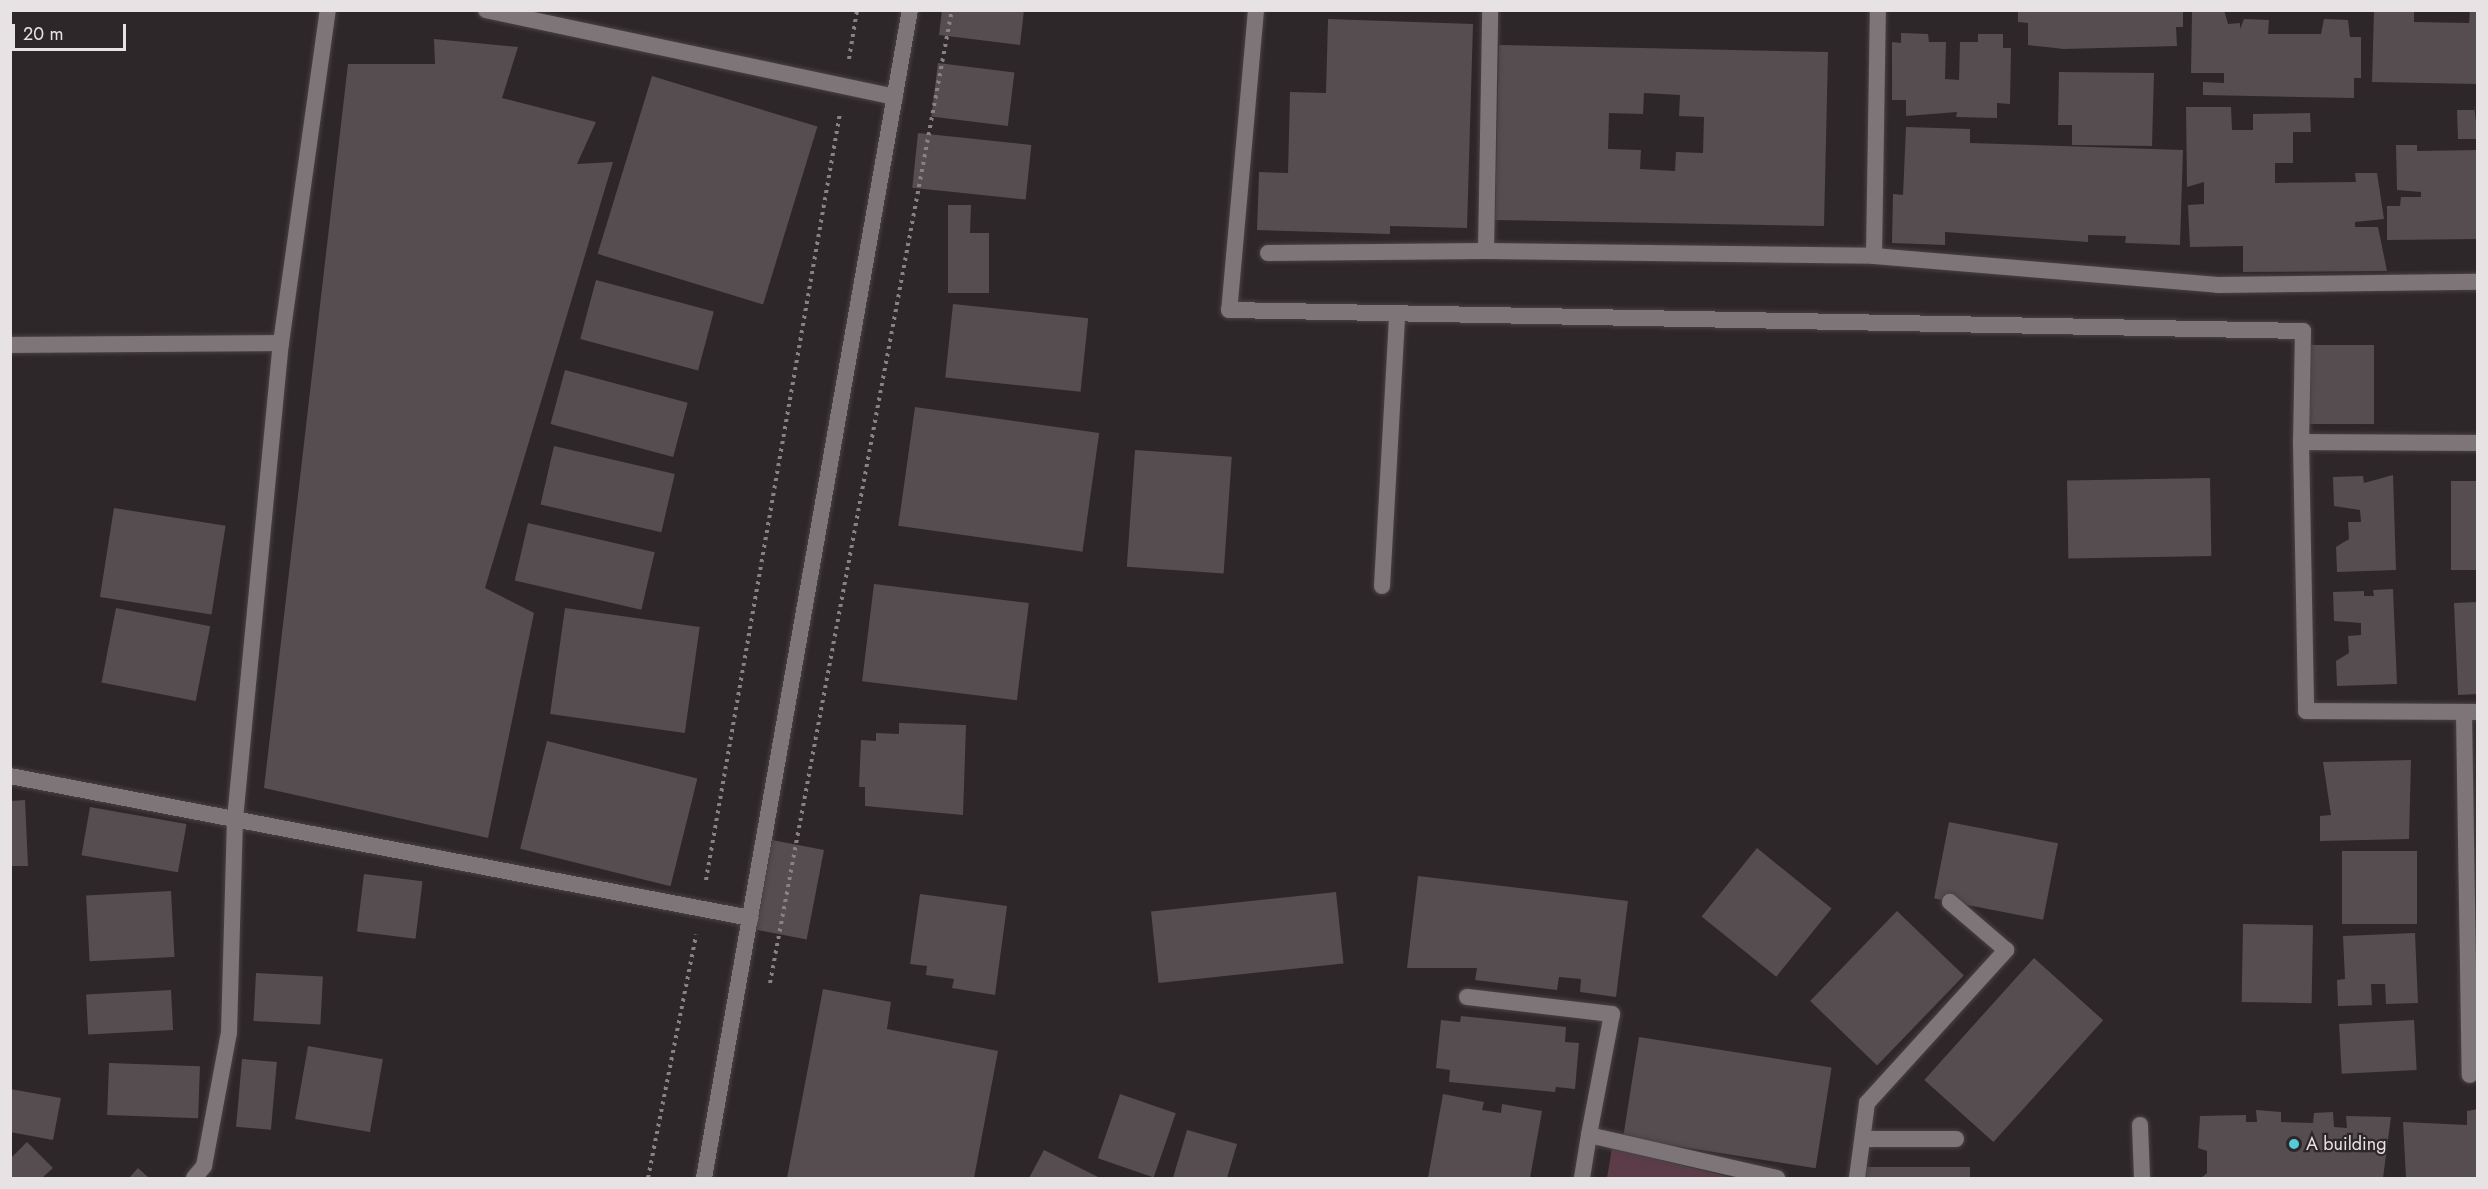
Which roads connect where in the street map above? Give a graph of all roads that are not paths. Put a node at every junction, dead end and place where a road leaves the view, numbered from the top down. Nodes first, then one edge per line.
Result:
1 (328, 10) edge
2 (486, 10) edge
3 (910, 10) edge
4 (1256, 10) edge
5 (1490, 10) edge
6 (1878, 10) edge
7 (895, 97) junction
8 (1486, 251) junction
9 (1268, 253) dead end
10 (1874, 256) junction
11 (2478, 282) edge
12 (1397, 315) junction
13 (281, 343) junction
14 (10, 345) edge
15 (2301, 442) junction
16 (2478, 443) edge
17 (1382, 586) dead end
18 (2471, 712) edge
19 (10, 776) edge
20 (235, 819) junction
21 (1950, 902) dead end
22 (750, 918) junction
23 (1467, 997) dead end
24 (2470, 1075) dead end
25 (2140, 1125) dead end
26 (1589, 1135) junction
27 (1866, 1139) junction
28 (1956, 1139) dead end
29 (194, 1179) edge
30 (704, 1179) edge
31 (1582, 1179) edge
32 (1777, 1179) edge
33 (1857, 1179) edge
34 (2142, 1179) edge

1 - 13 street
2 - 7 street
3 - 7 street
4 - 12 street
5 - 8 street
6 - 10 street
7 - 22 street
8 - 9 street
8 - 10 street
10 - 11 street
12 - 15 street
12 - 17 street
13 - 14 street
13 - 20 street
15 - 16 street
15 - 18 street
18 - 24 street
19 - 20 street
20 - 22 street
20 - 29 street
21 - 27 street
22 - 30 street
23 - 26 street
25 - 34 street
26 - 31 street
26 - 32 street
27 - 28 street
27 - 33 street

